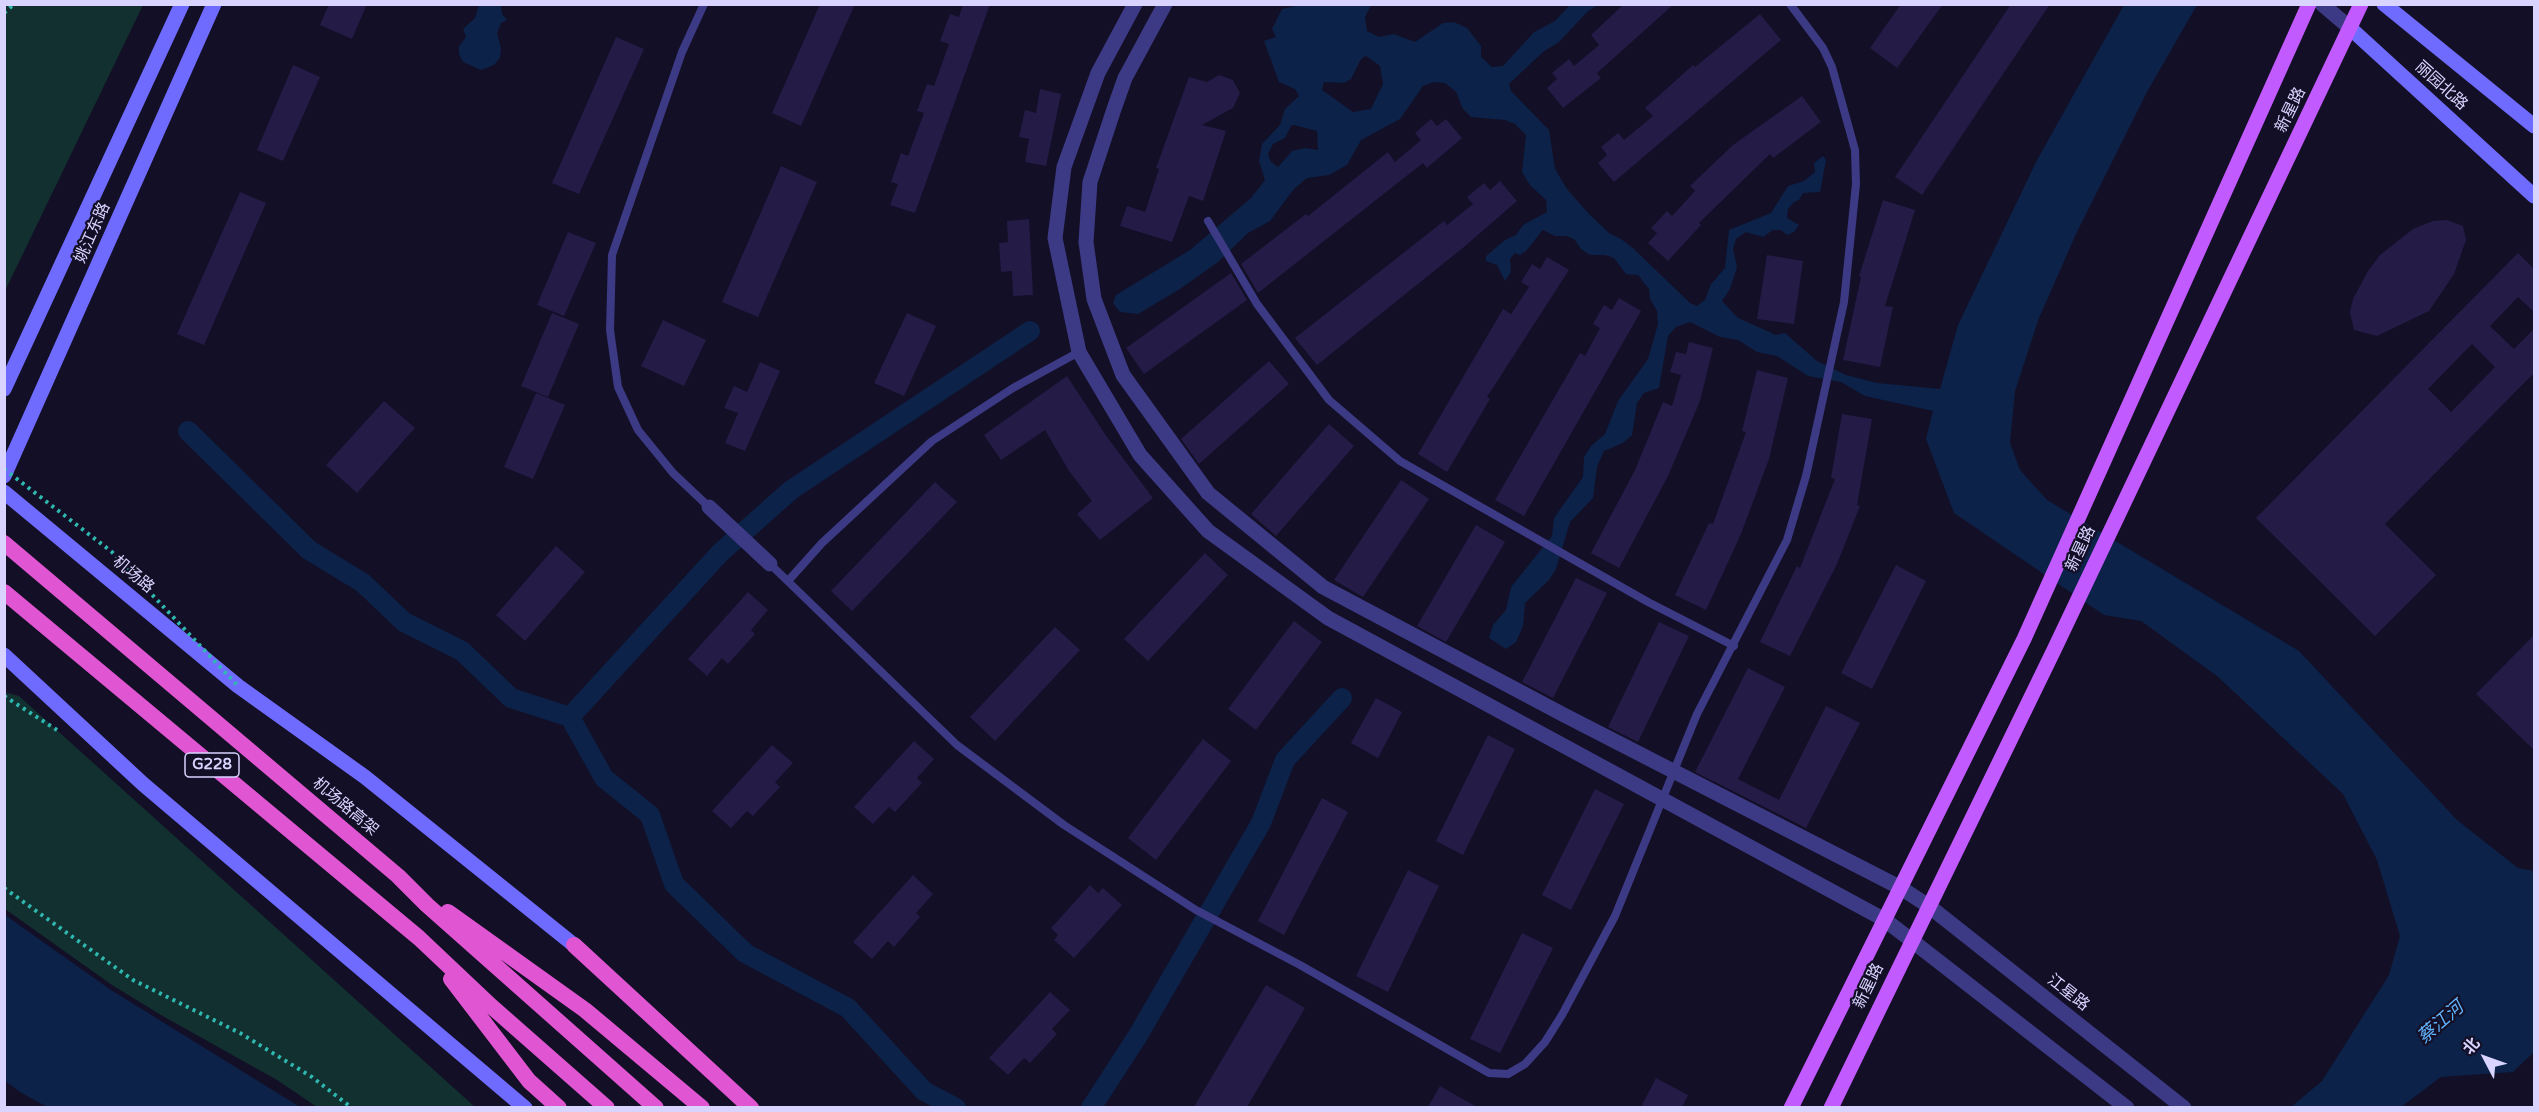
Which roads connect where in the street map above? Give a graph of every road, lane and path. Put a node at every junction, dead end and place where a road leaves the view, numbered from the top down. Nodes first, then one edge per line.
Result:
1 (14, 4) edge
2 (182, 4) edge
3 (214, 4) edge
4 (704, 4) edge
5 (1135, 4) edge
6 (1165, 4) edge
7 (1790, 4) edge
8 (2309, 4) edge
9 (2322, 4) edge
10 (2361, 4) edge
11 (2384, 4) edge
12 (4, 13) edge
13 (2350, 28) junction
14 (2535, 126) edge
15 (2535, 196) edge
16 (1208, 221) dead end
17 (1079, 352) junction
18 (4, 389) edge
19 (4, 469) edge
20 (4, 476) edge
21 (4, 492) edge
22 (709, 507) joint
23 (4, 543) edge
24 (770, 564) joint
25 (789, 581) junction
26 (4, 592) edge
27 (1734, 646) junction
28 (4, 655) edge
29 (238, 686) junction
30 (1672, 771) junction
31 (1661, 797) junction
32 (398, 876) junction
33 (4, 888) edge
34 (1901, 888) junction
35 (1930, 907) junction
36 (1885, 920) junction
37 (419, 938) junction
38 (1911, 940) junction
39 (574, 945) joint
40 (352, 1107) edge
41 (525, 1107) edge
42 (559, 1107) edge
43 (607, 1107) edge
44 (656, 1107) edge
45 (702, 1107) edge
46 (751, 1107) edge
47 (1791, 1107) edge
48 (1831, 1107) edge
49 (2127, 1107) edge
50 (2184, 1107) edge

1 - 12 path
2 - 18 main road, 姚江东路
3 - 20 main road, 姚江东路
4 - 22 lane
5 - 17 street
6 - 30 street, 江星路
7 - 27 lane
8 - 34 main road, 新星路
9 - 13 street, 丽园北路
10 - 13 main road, 新星路
11 - 14 main road, 丽园北路
13 - 15 main road, 丽园北路
13 - 35 main road, 新星路
16 - 27 lane
17 - 25 lane
17 - 31 street
19 - 29 path, bridge
21 - 29 main road, 机场路
22 - 24 street
23 - 32 highway, 机场路高架 / G228
24 - 25 lane
25 - 31 lane
26 - 37 highway, G228
27 - 30 lane
28 - 41 main road
29 - 39 main road, 机场路
30 - 31 lane
30 - 34 street, 江星路
31 - 36 street
32 - 44 highway, 机场路高架 / G228
32 - 45 highway
33 - 40 path
34 - 35 street, 江星路
34 - 36 main road, 新星路
35 - 38 main road, 新星路
35 - 50 street, 江星路
36 - 38 street
36 - 47 main road, 新星路
37 - 42 highway
37 - 43 highway, G228
38 - 48 main road, 新星路
38 - 49 street
39 - 46 highway

